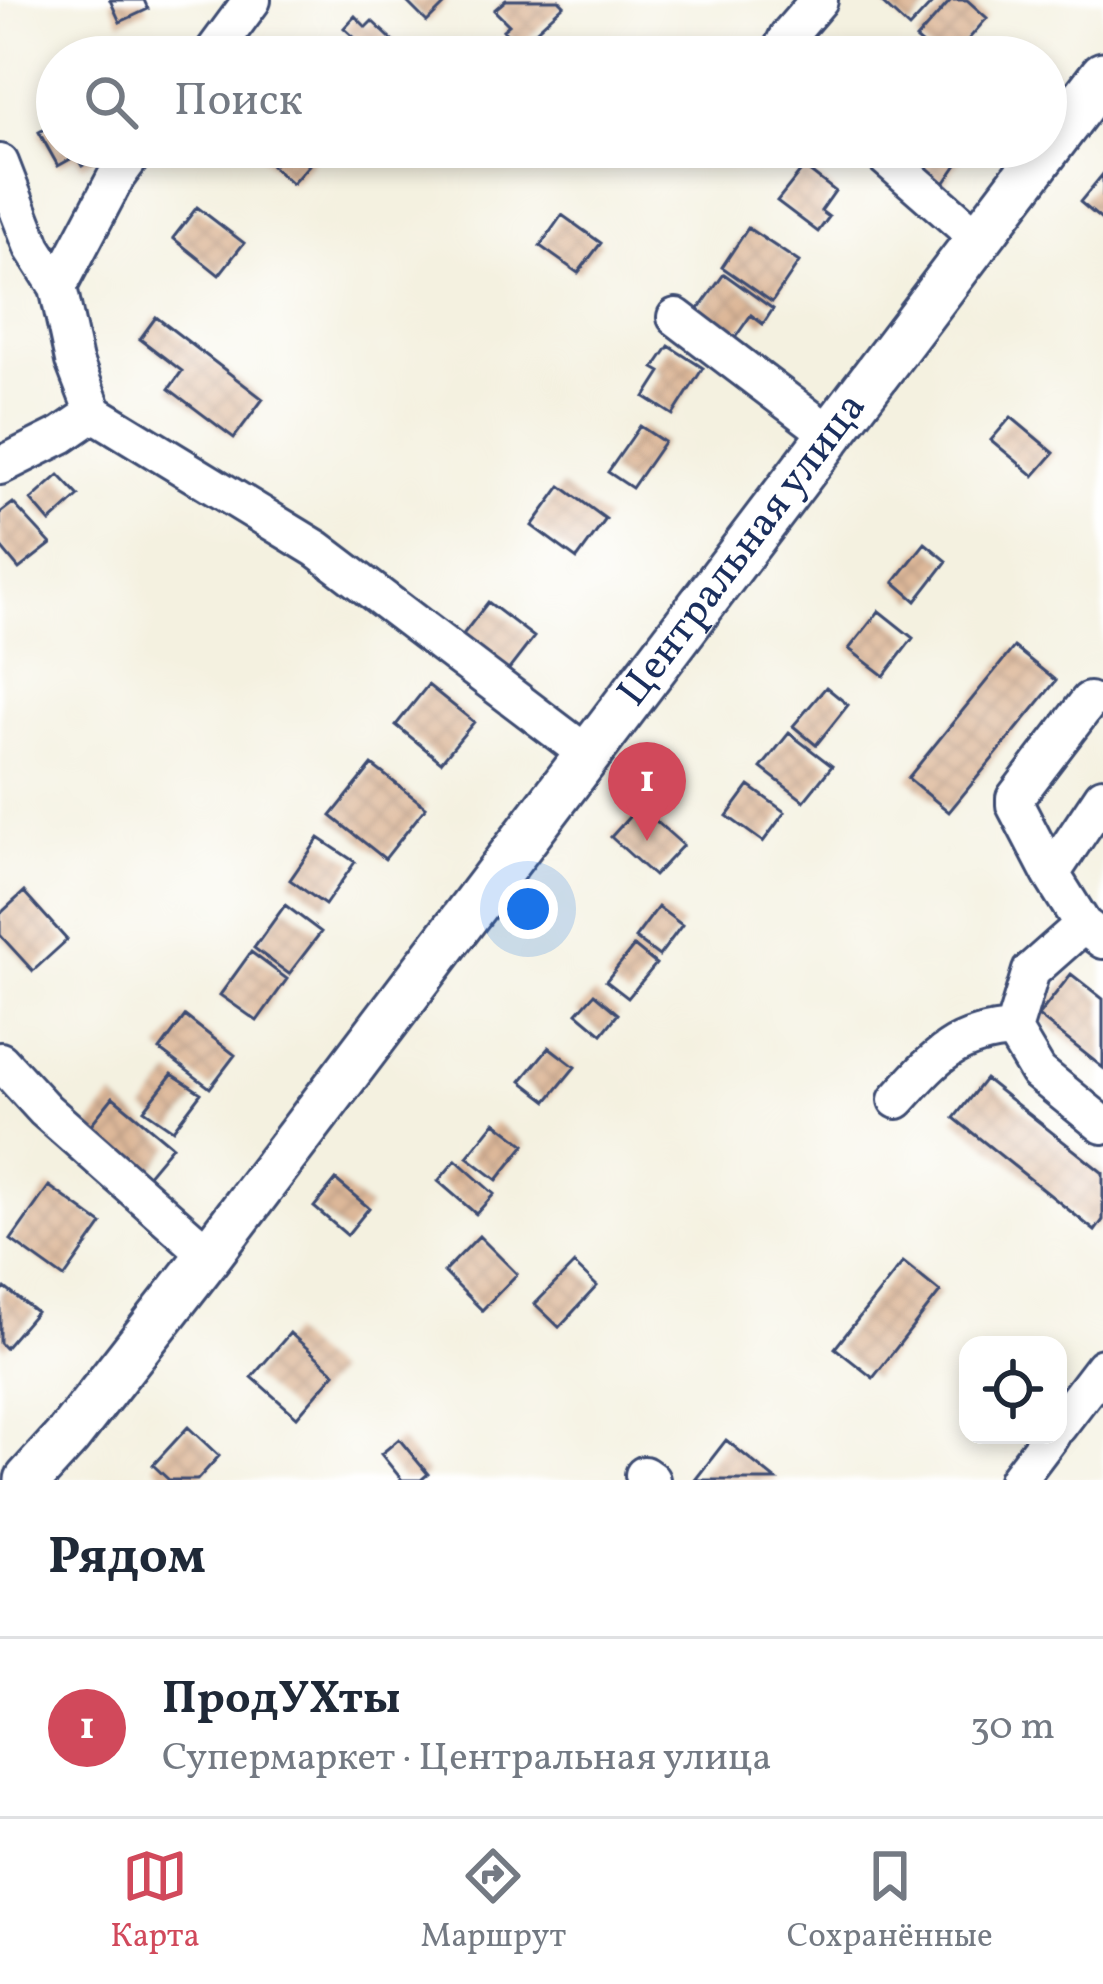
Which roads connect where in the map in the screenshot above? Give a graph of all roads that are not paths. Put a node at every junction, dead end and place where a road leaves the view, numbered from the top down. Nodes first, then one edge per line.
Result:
1 (252, 0) edge
2 (819, 0) edge
3 (225, 36) edge
4 (788, 36) edge
5 (1103, 75) edge
6 (1067, 122) edge
7 (0, 164) edge
8 (123, 168) edge
9 (898, 168) edge
10 (1032, 168) edge
11 (978, 238) junction
12 (58, 287) junction
13 (676, 317) dead end
14 (94, 413) junction
15 (830, 434) junction
16 (0, 466) edge
17 (1089, 701) dead end
18 (587, 754) junction
19 (1103, 796) edge
20 (1051, 874) junction
21 (1093, 933) edge
22 (1012, 1030) junction
23 (0, 1061) edge
24 (897, 1100) dead end
25 (1103, 1125) edge
26 (209, 1255) junction
27 (1103, 1366) edge
28 (1067, 1414) edge
29 (1044, 1444) edge
30 (28, 1480) edge
31 (1017, 1480) edge

1 - 3 street
2 - 4 street
5 - 6 main road, Центральная улица
7 - 12 street
8 - 12 street
9 - 11 street
10 - 11 main road, Центральная улица
11 - 15 main road, Центральная улица
12 - 14 street
13 - 15 street
14 - 16 street
14 - 18 street
15 - 18 main road, Центральная улица
17 - 20 street
18 - 26 main road, Центральная улица
19 - 20 street
20 - 21 street
21 - 22 street
22 - 24 street
22 - 25 street
23 - 26 street
26 - 30 main road, Центральная улица
27 - 28 street
29 - 31 street

